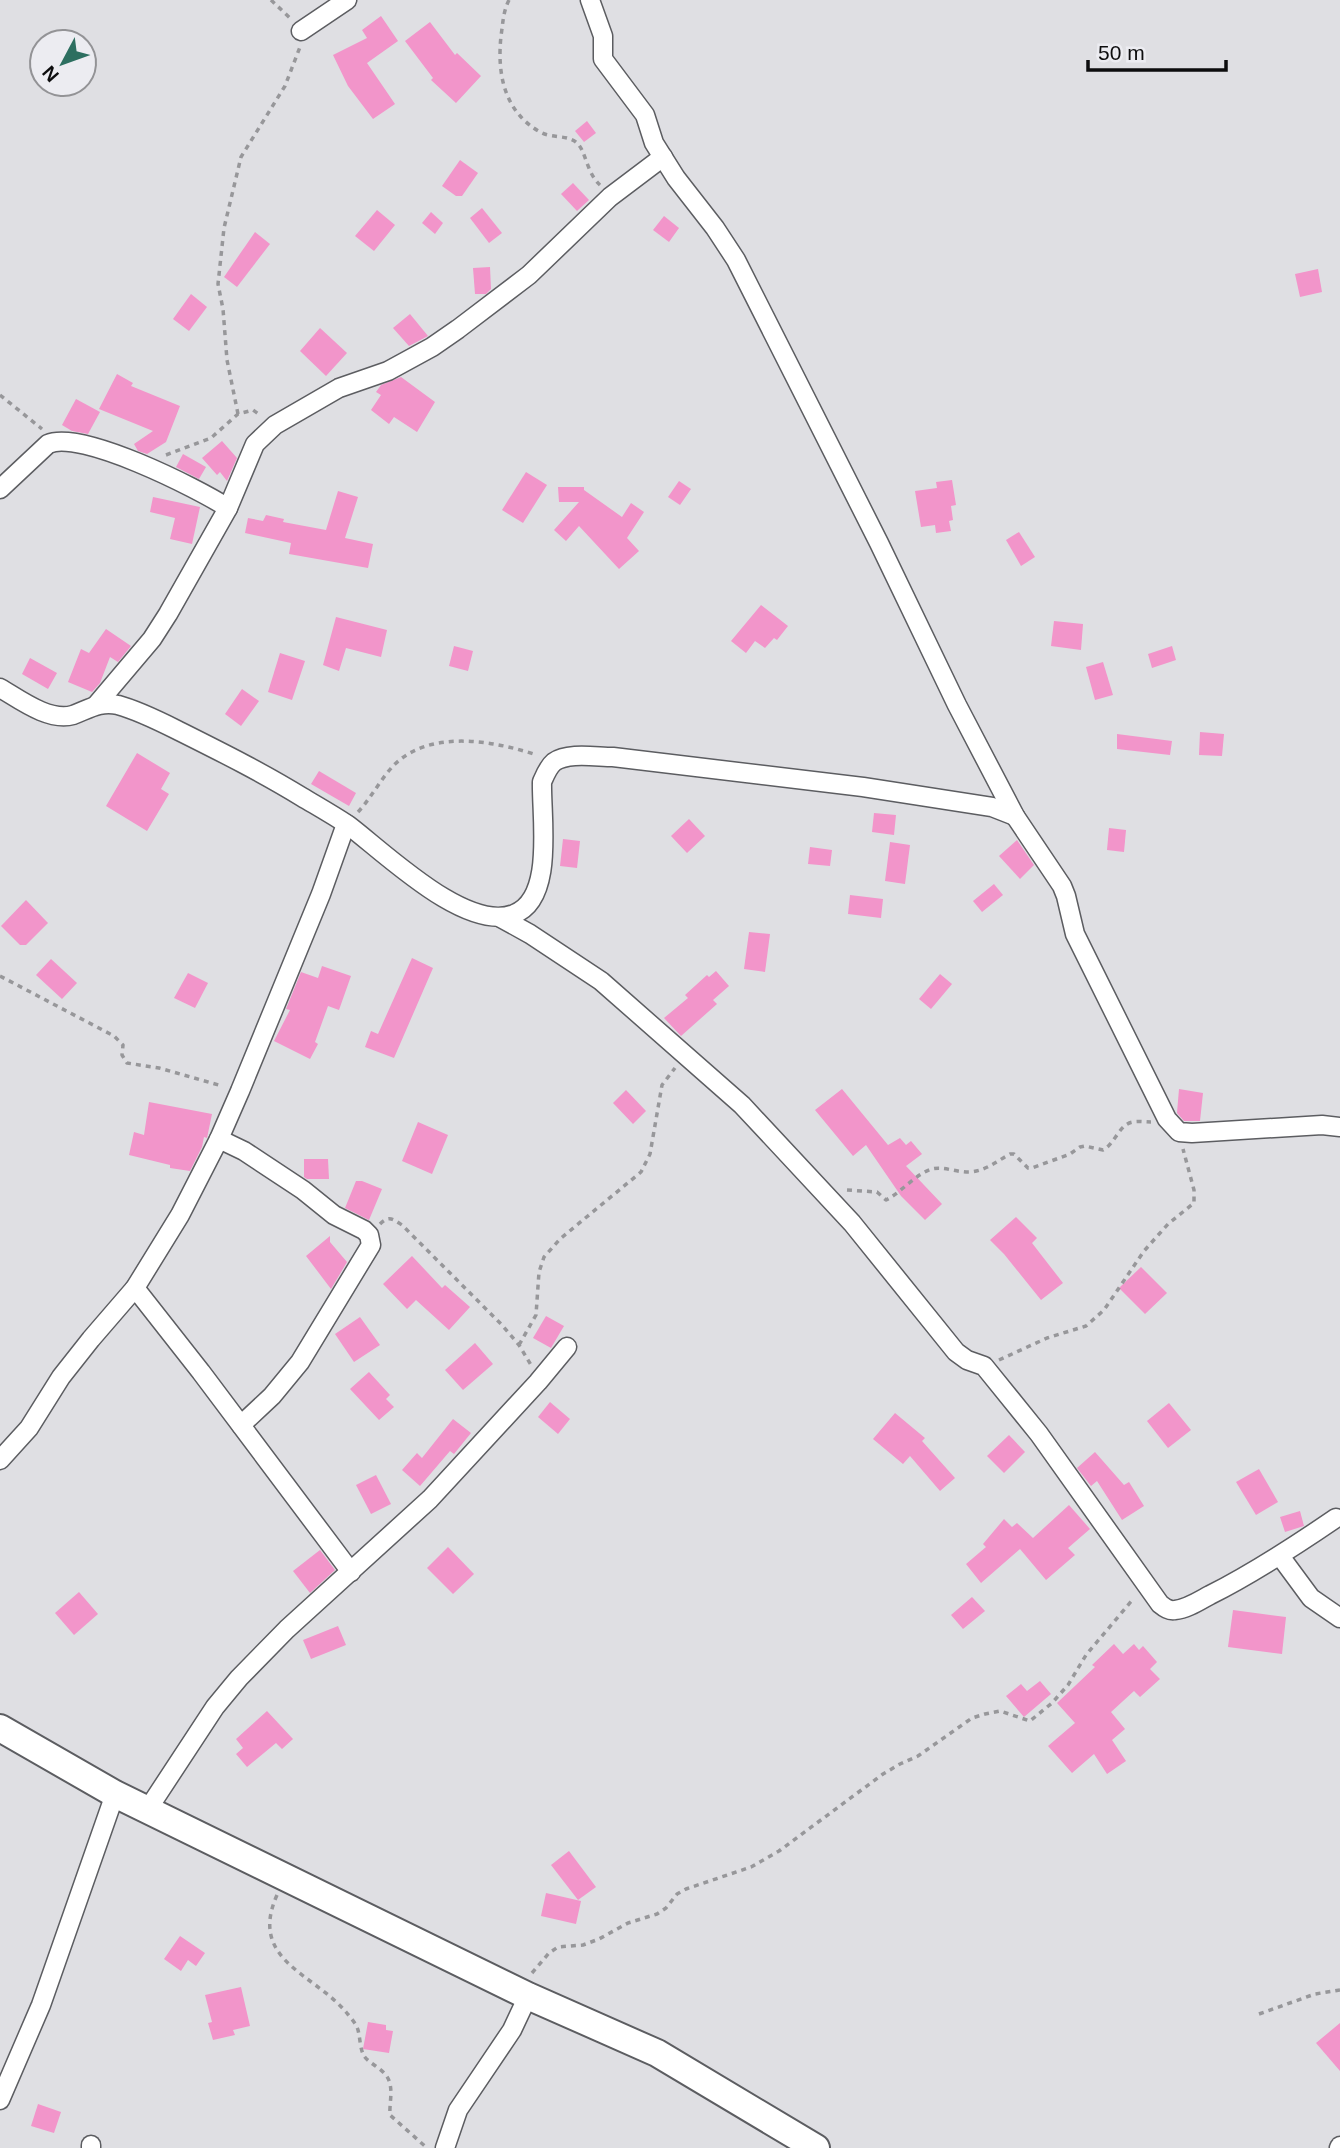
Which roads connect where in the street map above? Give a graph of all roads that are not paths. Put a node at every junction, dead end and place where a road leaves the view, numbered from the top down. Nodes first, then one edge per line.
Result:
1 (347, 0) edge
2 (590, 0) edge
3 (301, 31) road end
4 (663, 156) junction
5 (0, 489) edge
6 (228, 508) junction
7 (0, 688) edge
8 (97, 704) junction
9 (1015, 816) junction
10 (346, 824) junction
11 (501, 918) junction
12 (1340, 1127) edge
13 (219, 1139) junction
14 (135, 1289) junction
15 (567, 1347) dead end
16 (241, 1425) junction
17 (0, 1460) edge
18 (1336, 1518) dead end
19 (1280, 1556) junction
20 (351, 1572) junction
21 (1340, 1618) edge
22 (0, 1728) edge
23 (115, 1794) junction
24 (148, 1809) junction
25 (528, 1996) junction
26 (0, 2100) edge
27 (445, 2148) edge
28 (816, 2148) edge

1 - 3 street
2 - 4 street
4 - 6 street
4 - 9 street
5 - 6 street
6 - 8 street
7 - 8 street
8 - 10 street
9 - 11 street
9 - 12 street
10 - 11 street
10 - 13 street
11 - 19 street
13 - 14 street
13 - 16 street
14 - 16 street
14 - 17 street
15 - 20 street
16 - 20 street
18 - 19 street
19 - 21 street
20 - 24 street
22 - 23 main road
23 - 24 main road
23 - 26 street
24 - 25 main road
25 - 27 street
25 - 28 main road

